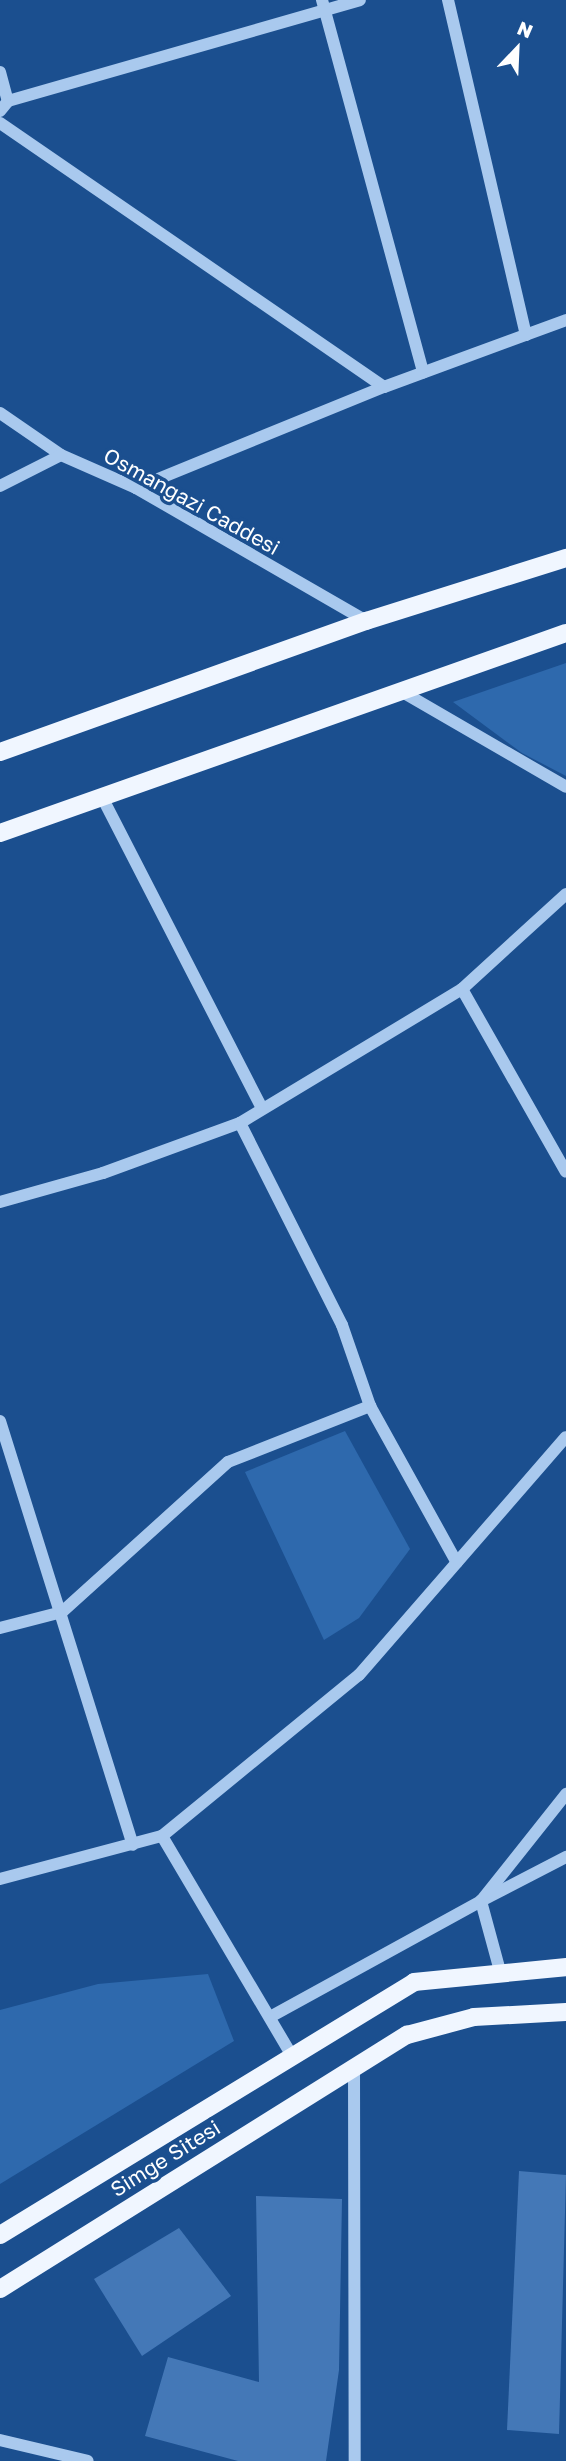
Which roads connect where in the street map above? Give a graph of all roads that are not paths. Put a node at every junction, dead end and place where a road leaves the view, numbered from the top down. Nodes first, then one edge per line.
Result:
1 (360, 0) edge
2 (448, 0) edge
3 (323, 7) edge
4 (0, 72) edge
5 (4, 106) edge
6 (0, 122) edge
7 (566, 320) edge
8 (526, 335) junction
9 (423, 373) junction
10 (384, 387) junction
11 (0, 413) edge
12 (61, 455) junction
13 (0, 486) edge
14 (136, 488) junction
15 (566, 558) edge
16 (366, 621) junction
17 (566, 633) edge
18 (399, 690) junction
19 (0, 752) edge
20 (566, 787) edge
21 (102, 797) junction
22 (0, 833) edge
23 (566, 894) edge
24 (462, 989) junction
25 (262, 1108) junction
26 (240, 1123) junction
27 (566, 1172) edge
28 (0, 1202) edge
29 (370, 1405) junction
30 (0, 1421) edge
31 (566, 1437) edge
32 (457, 1563) junction
33 (62, 1612) junction
34 (0, 1628) edge
35 (566, 1794) edge
36 (162, 1836) junction
37 (133, 1845) junction
38 (566, 1857) edge
39 (0, 1879) edge
40 (481, 1901) junction
41 (566, 1966) edge
42 (500, 1971) junction
43 (566, 2012) edge
44 (271, 2017) junction
45 (292, 2056) junction
46 (354, 2065) junction
47 (0, 2235) edge
48 (0, 2289) edge
49 (0, 2440) edge
50 (88, 2461) edge
51 (355, 2461) edge

1 - 3 street
2 - 8 street
3 - 5 street
3 - 9 street
4 - 5 street
6 - 10 street
7 - 8 street
8 - 9 street
9 - 10 street
10 - 14 street
11 - 12 street, Osmangazi Caddesi
12 - 13 street
12 - 14 street, Osmangazi Caddesi
14 - 16 street, Osmangazi Caddesi
15 - 16 main road
16 - 19 main road
17 - 18 main road
18 - 20 street
18 - 21 main road
21 - 22 main road
21 - 25 street
23 - 24 street
24 - 25 street
24 - 27 street
25 - 26 street
26 - 28 street
26 - 29 street
29 - 32 street
29 - 33 street
30 - 33 street
31 - 32 street
32 - 36 street
33 - 34 street
33 - 37 street
35 - 40 street
36 - 37 street
36 - 44 street
37 - 39 street
38 - 40 street
40 - 42 street
40 - 44 street
41 - 42 main road
42 - 45 main road
43 - 46 main road, Simge Sitesi
44 - 45 street
45 - 47 main road
46 - 48 main road, Simge Sitesi
46 - 51 street
49 - 50 street

